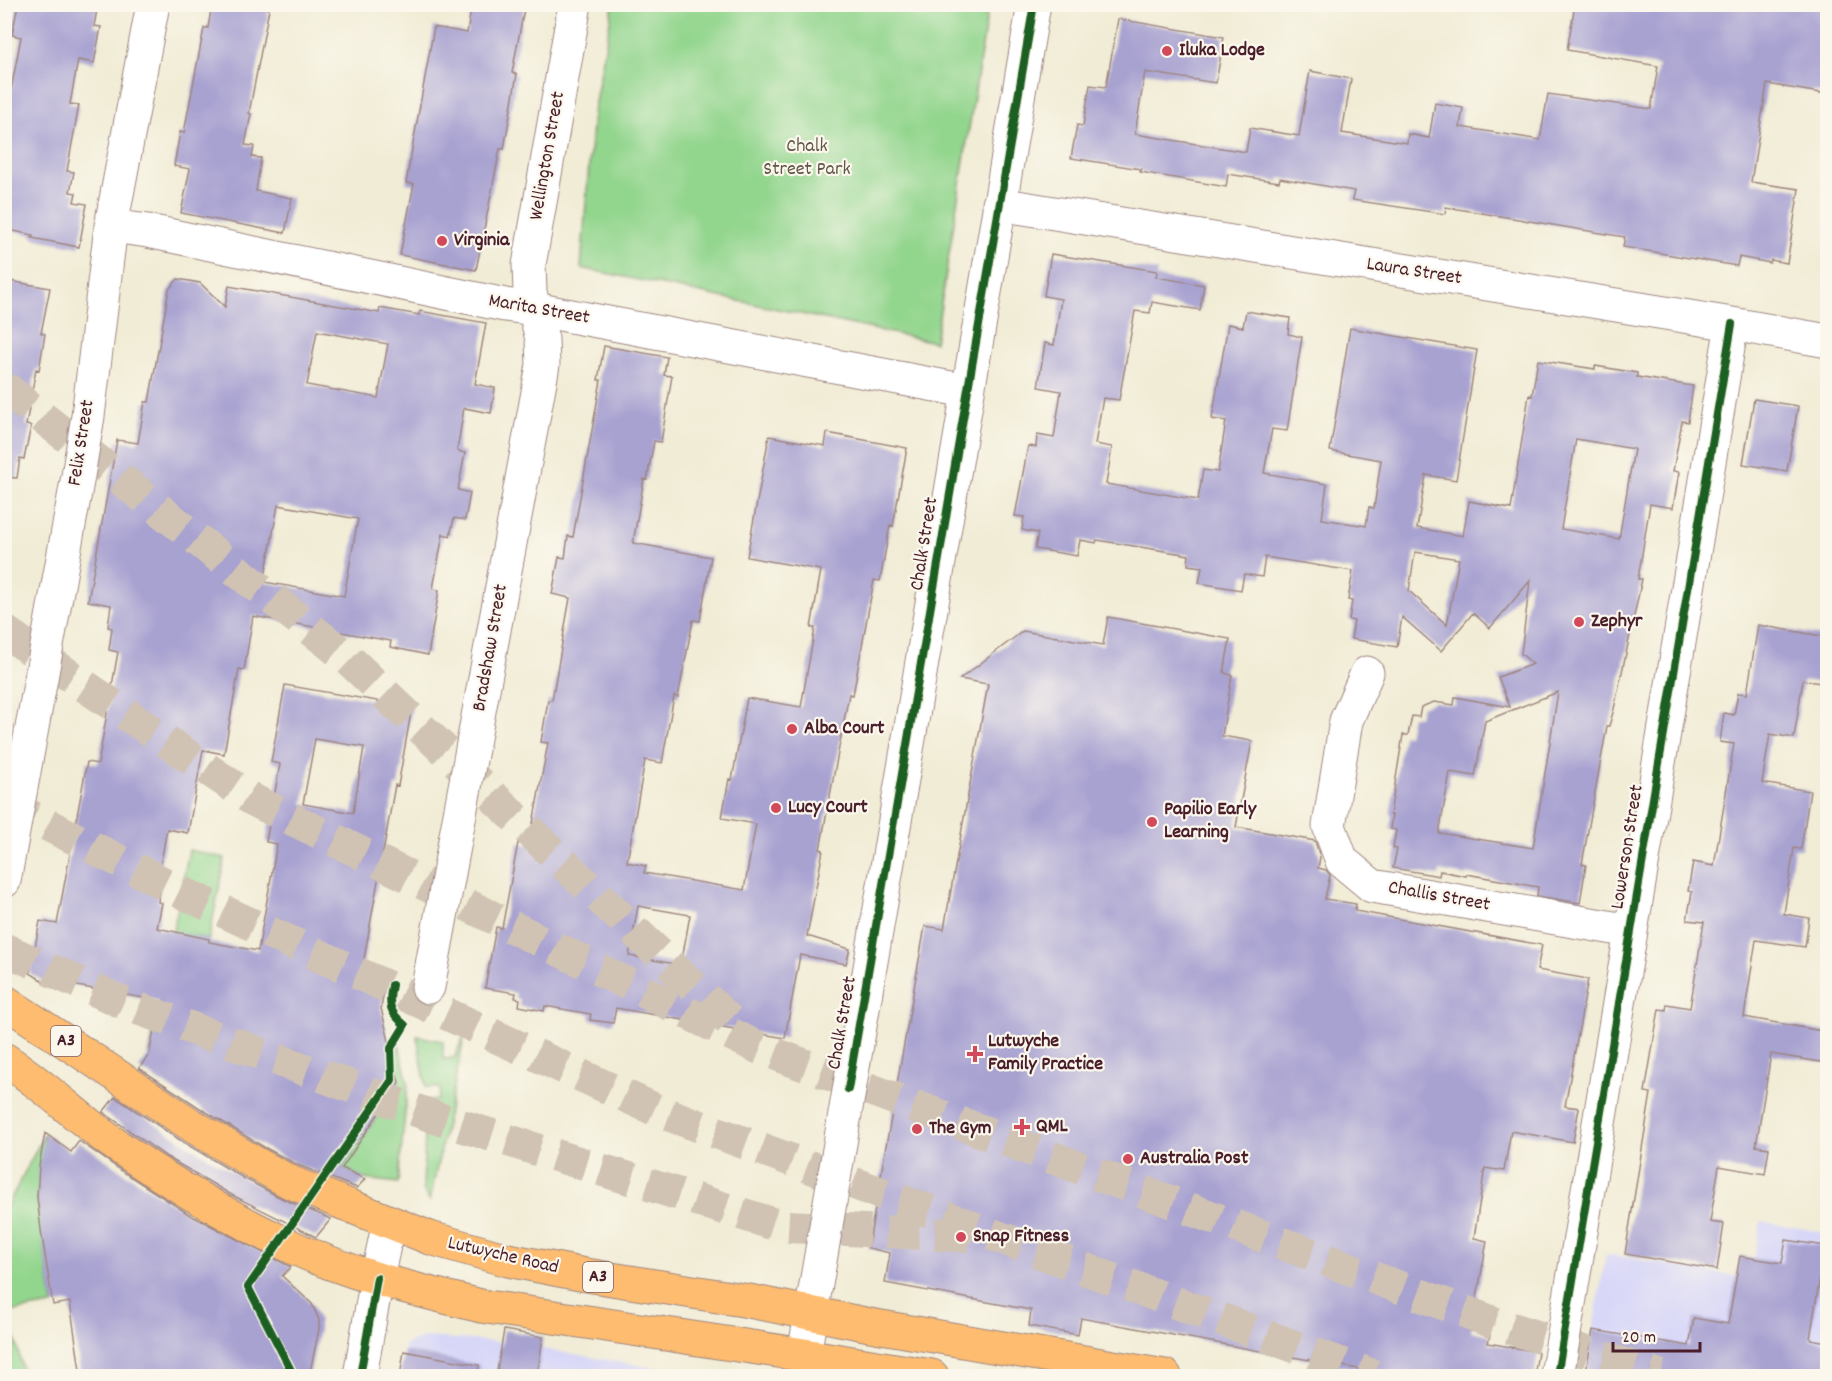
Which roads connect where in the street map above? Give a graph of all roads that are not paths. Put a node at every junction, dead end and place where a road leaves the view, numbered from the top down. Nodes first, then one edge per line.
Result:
1 (153, 4) edge
2 (575, 4) edge
3 (1034, 4) edge
4 (999, 204) junction
5 (111, 226) junction
6 (534, 309) junction
7 (1732, 324) junction
8 (1827, 341) edge
9 (967, 391) junction
10 (1367, 673) dead end
11 (4, 881) edge
12 (1631, 931) junction
13 (428, 987) dead end
14 (4, 1001) edge
15 (4, 1059) edge
16 (389, 1222) junction
17 (377, 1278) junction
18 (812, 1314) junction
19 (804, 1355) junction
20 (360, 1377) edge
21 (932, 1377) edge
22 (1165, 1377) edge
23 (1557, 1377) edge

1 - 5 street, Felix Street
2 - 6 street, Wellington Street
3 - 4 street, Chalk Street
4 - 7 street, Laura Street
4 - 9 street, Chalk Street
5 - 6 street, Marita Street
5 - 11 street, Felix Street
6 - 9 street, Marita Street
6 - 13 street, Bradshaw Street
7 - 8 street, Laura Street
7 - 12 street, Lowerson Street
9 - 18 street, Chalk Street
10 - 12 street, Challis Street
12 - 23 street, Lowerson Street
14 - 16 highway, Lutwyche Road / A3
15 - 17 highway
16 - 17 street
16 - 18 highway, Lutwyche Road / A3
17 - 19 highway
17 - 20 street
18 - 19 street, Chalk Street
18 - 22 highway, Lutwyche Road / A3
19 - 21 highway

